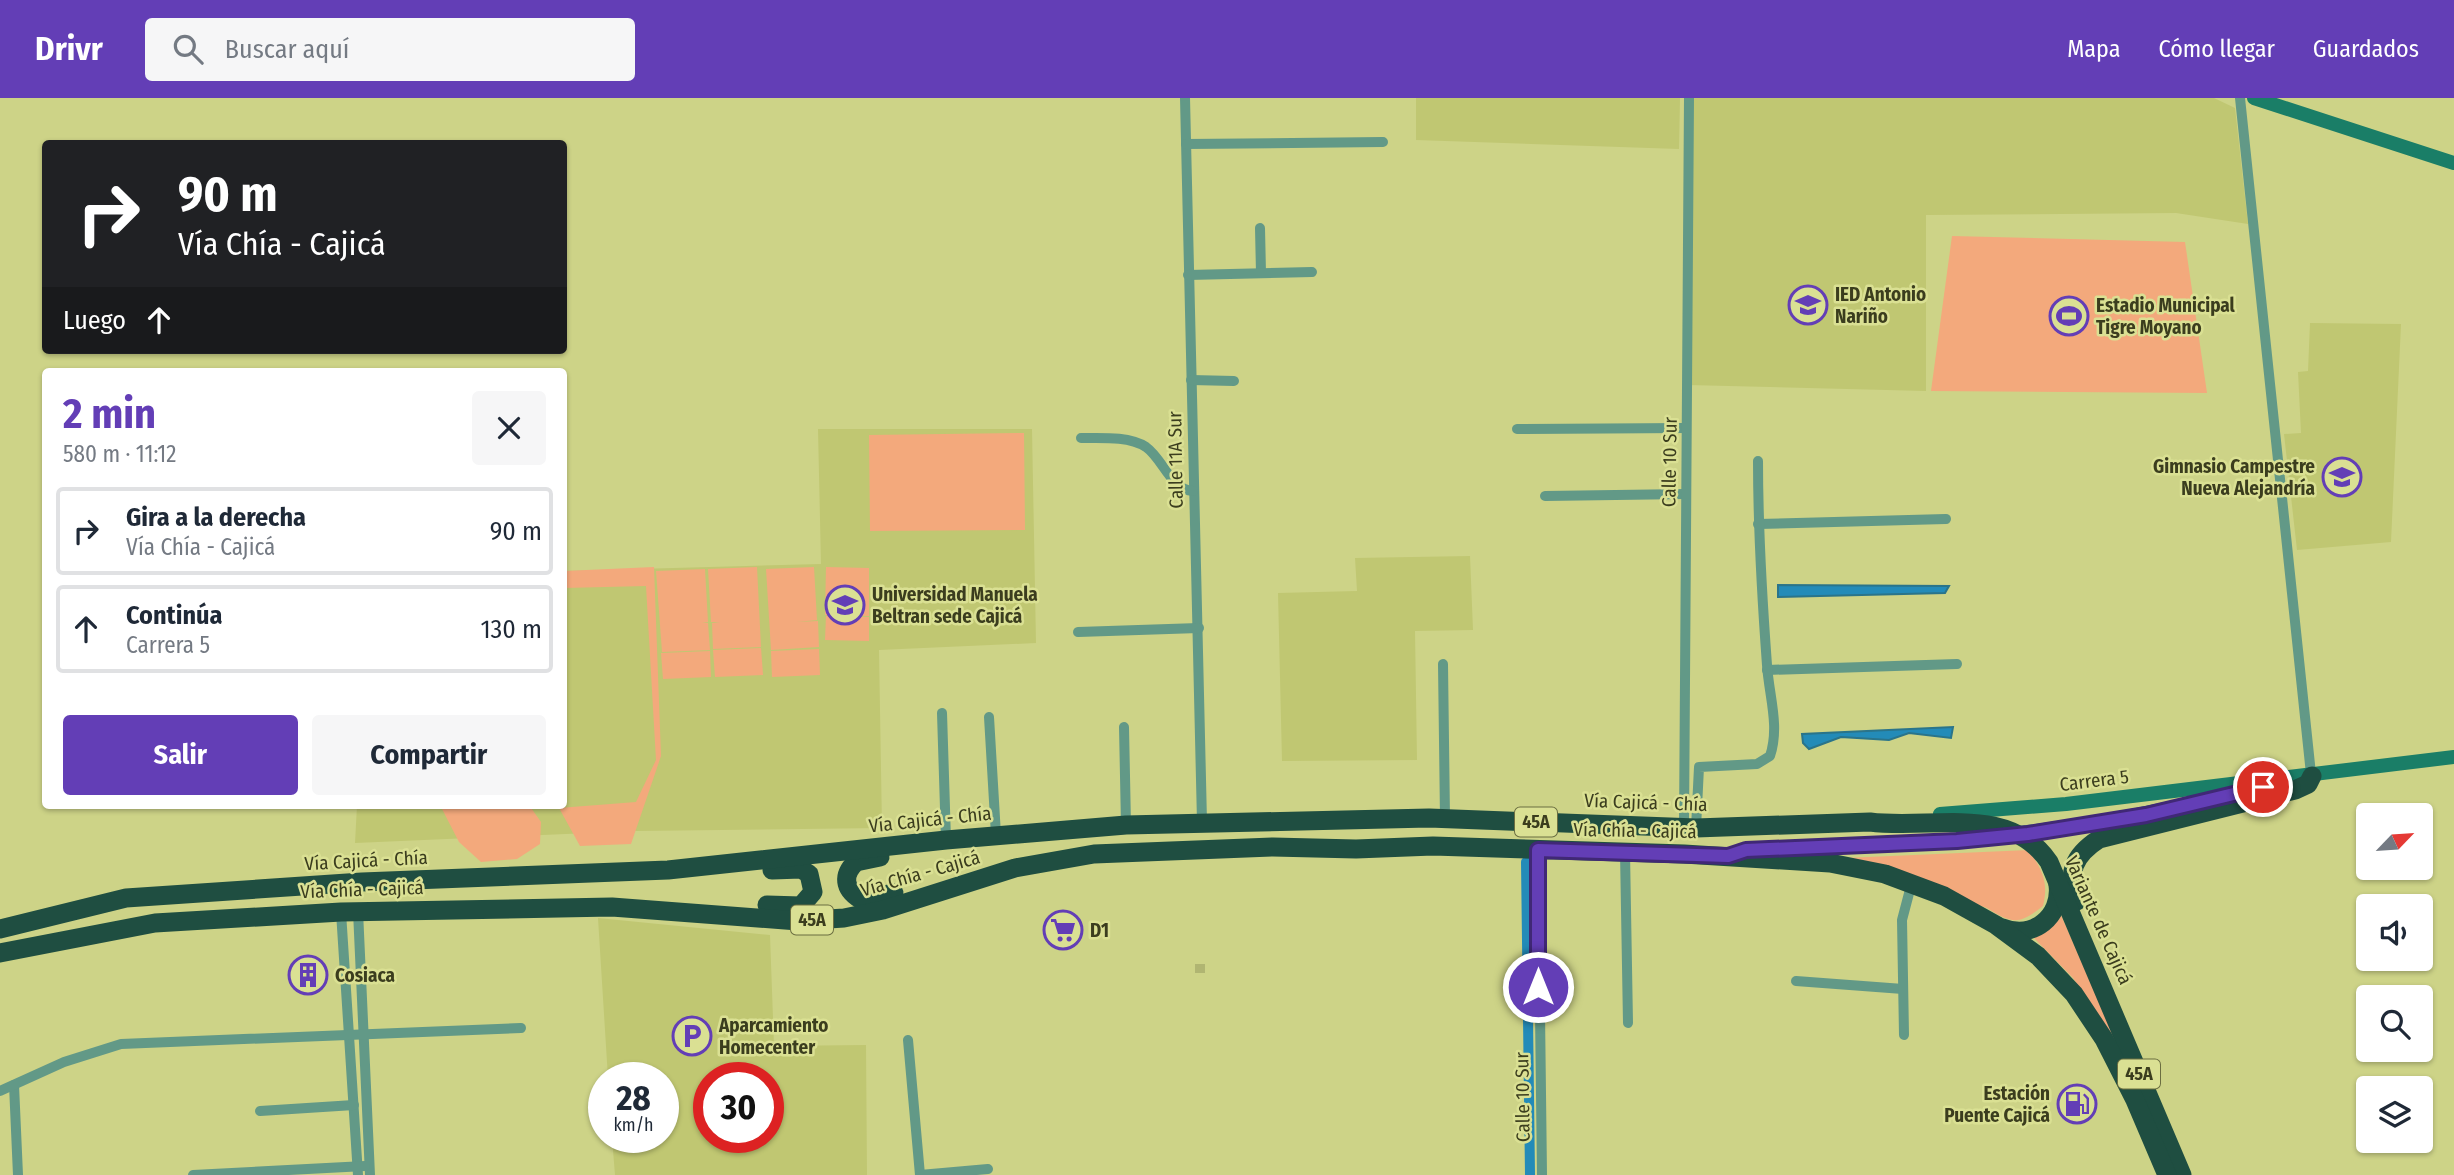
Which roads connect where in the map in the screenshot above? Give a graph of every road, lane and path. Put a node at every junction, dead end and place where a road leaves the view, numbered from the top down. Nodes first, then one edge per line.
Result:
1 (1185, 98) edge
2 (1689, 98) edge
3 (2240, 98) edge
4 (2256, 98) edge
5 (1383, 142) dead end
6 (1186, 144) junction
7 (2454, 163) edge
8 (1260, 229) dead end
9 (1312, 272) dead end
10 (1261, 273) junction
11 (1188, 275) junction
12 (1191, 380) junction
13 (1234, 381) dead end
14 (1686, 428) junction
15 (1517, 429) dead end
16 (1081, 438) dead end
17 (1758, 461) dead end
18 (1193, 491) junction
19 (1686, 494) junction
20 (1545, 496) dead end
21 (1946, 519) dead end
22 (1758, 524) junction
23 (1199, 628) junction
24 (1078, 632) dead end
25 (1443, 664) dead end
26 (1957, 664) dead end
27 (1767, 670) junction
28 (942, 713) dead end
29 (989, 717) dead end
30 (1124, 727) dead end
31 (2454, 757) edge
32 (2315, 774) junction
33 (1445, 818) junction
34 (1202, 822) junction
35 (1870, 822) junction
36 (1126, 825) junction
37 (1690, 827) junction
38 (996, 835) junction
39 (939, 840) junction
40 (1538, 850) junction
41 (1625, 852) junction
42 (1728, 856) junction
43 (584, 874) junction
44 (2057, 878) junction
45 (976, 881) junction
46 (1912, 883) junction
47 (698, 911) junction
48 (350, 912) junction
49 (1996, 925) junction
50 (0, 929) edge
51 (0, 953) edge
52 (2097, 972) junction
53 (1797, 981) dead end
54 (1903, 989) junction
55 (1628, 1023) dead end
56 (521, 1028) dead end
57 (351, 1032) junction
58 (363, 1032) junction
59 (1904, 1035) dead end
60 (908, 1040) dead end
61 (14, 1085) junction
62 (0, 1091) edge
63 (354, 1105) junction
64 (260, 1111) dead end
65 (989, 1169) dead end
66 (364, 1171) edge
67 (18, 1175) edge
68 (193, 1175) edge
69 (920, 1175) edge
70 (1542, 1175) edge
71 (2167, 1175) edge
72 (2182, 1175) edge

1 - 6 street, Calle 11A Sur
2 - 14 street, Calle 10 Sur
3 - 32 street
4 - 7 main road
5 - 6 street
6 - 11 street, Calle 11A Sur
8 - 10 street
9 - 10 street
10 - 11 street
11 - 12 street, Calle 11A Sur
12 - 13 street
12 - 18 street, Calle 11A Sur
14 - 15 street
14 - 19 street, Calle 10 Sur
16 - 18 street
17 - 22 street
18 - 23 street, Calle 11A Sur
19 - 20 street
19 - 37 street, Calle 10 Sur
21 - 22 street
22 - 27 street
23 - 24 street
23 - 34 street, Calle 11A Sur
25 - 33 street
26 - 27 street
27 - 37 street
28 - 39 street
29 - 38 street
30 - 36 street
31 - 32 main road, Carrera 5 / 45A
32 - 35 main road, Carrera 5 / 45A
32 - 42 main road, Carrera 5 / 45A, bridge
32 - 52 highway
33 - 34 highway, Vía Cajicá - Chía / 45A
33 - 37 highway, Vía Cajicá - Chía / 45A
34 - 36 highway, Vía Cajicá - Chía / 45A
35 - 37 highway, Vía Cajicá - Chía / 45A
35 - 44 highway, Variante de Cajicá / 45A
36 - 38 highway, Vía Cajicá - Chía / 45A
38 - 39 highway, Vía Cajicá - Chía / 45A
39 - 43 highway, Vía Cajicá - Chía / 45A
39 - 45 highway
40 - 41 highway, Vía Chía - Cajicá / 45A
40 - 45 highway, Vía Chía - Cajicá / 45A
40 - 70 street, Calle 10 Sur
41 - 42 highway, Vía Chía - Cajicá / 45A
41 - 55 street
42 - 46 highway, 45A
43 - 47 highway
43 - 50 highway, Vía Cajicá - Chía / 45A
44 - 49 highway
44 - 52 highway, Variante de Cajicá / 45A
45 - 47 highway, Vía Chía - Cajicá / 45A
46 - 49 highway, 45A
46 - 54 street
47 - 48 highway, Vía Chía - Cajicá / 45A
48 - 51 highway, Vía Chía - Cajicá / 45A
48 - 57 street
48 - 58 street
49 - 71 highway, 45A
52 - 72 highway, Variante de Cajicá / 45A
53 - 54 street
54 - 59 street
56 - 58 street
57 - 58 street
57 - 61 street
57 - 63 street
58 - 66 street
60 - 69 street
61 - 62 street
61 - 67 street
63 - 64 street
63 - 66 street
65 - 69 street
66 - 68 street

